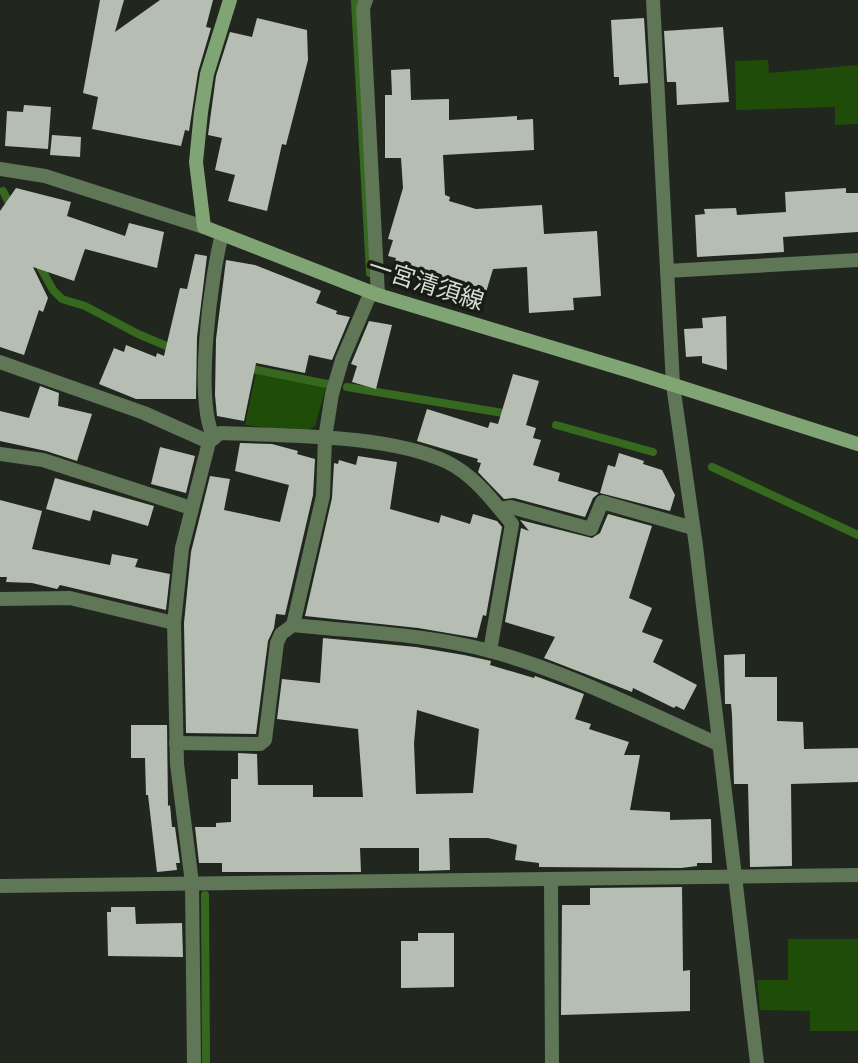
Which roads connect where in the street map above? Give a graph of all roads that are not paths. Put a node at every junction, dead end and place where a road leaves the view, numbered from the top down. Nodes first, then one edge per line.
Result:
1 (230, 0) edge
2 (366, 0) edge
3 (653, 0) edge
4 (0, 169) edge
5 (204, 227) junction
6 (222, 234) junction
7 (858, 260) edge
8 (667, 271) junction
9 (374, 293) junction
10 (0, 362) edge
11 (673, 385) junction
12 (325, 438) junction
13 (212, 440) junction
14 (858, 444) edge
15 (0, 454) edge
16 (191, 508) junction
17 (499, 509) junction
18 (693, 528) junction
19 (0, 599) edge
20 (174, 624) junction
21 (293, 625) junction
22 (490, 651) junction
23 (176, 743) junction
24 (718, 744) junction
25 (858, 875) edge
26 (735, 877) junction
27 (551, 879) junction
28 (192, 883) junction
29 (0, 886) edge
30 (194, 1063) edge
31 (552, 1063) edge
32 (757, 1063) edge

1 - 5 main road
2 - 9 street
3 - 8 street
4 - 5 street
5 - 6 main road, 一宮清須線
6 - 9 main road, 一宮清須線
6 - 13 street
7 - 8 street
8 - 11 street
9 - 11 main road, 一宮清須線
9 - 12 street
10 - 13 street
11 - 14 main road, 一宮清須線
11 - 18 street
12 - 13 street
12 - 17 street
12 - 21 street
13 - 16 street
15 - 16 street
16 - 20 street
17 - 18 street
17 - 22 street
18 - 24 street
19 - 20 street
20 - 23 street
21 - 22 street
21 - 23 street
22 - 24 street
23 - 28 street
24 - 26 street
25 - 26 street
26 - 27 street
26 - 32 street
27 - 28 street
27 - 31 street
28 - 29 street
28 - 30 street

